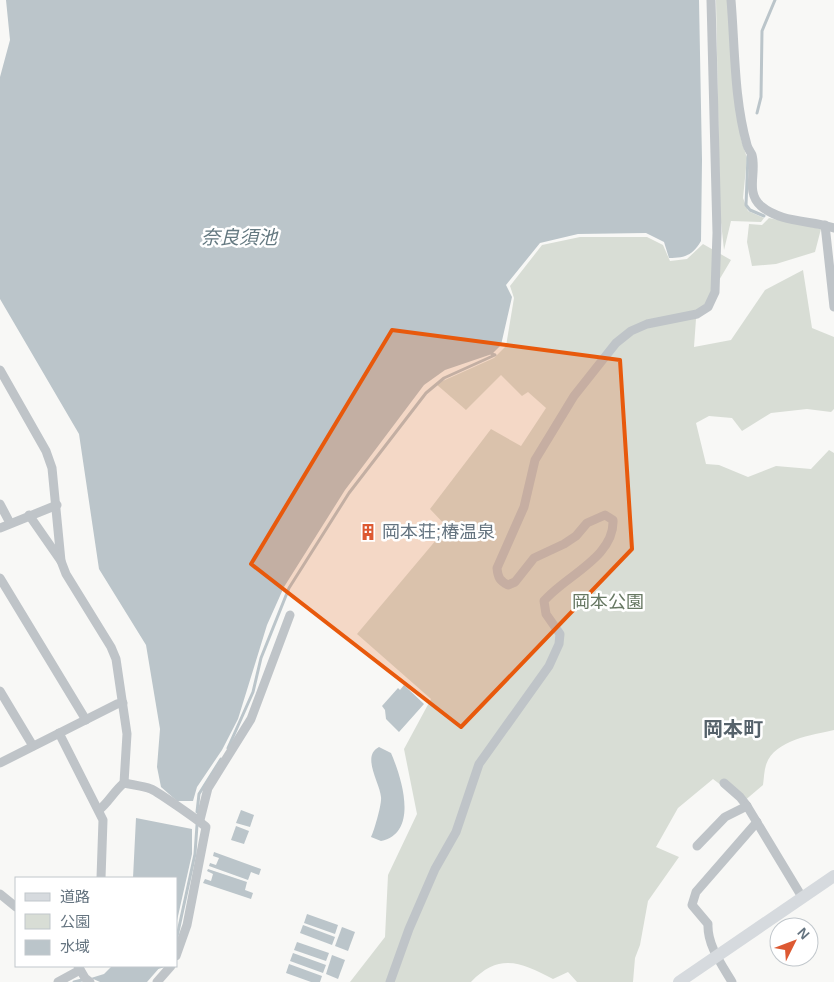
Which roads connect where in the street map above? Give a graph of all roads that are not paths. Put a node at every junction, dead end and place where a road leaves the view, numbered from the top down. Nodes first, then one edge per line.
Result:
1 (711, 0) edge
2 (731, 0) edge
3 (830, 227) edge
4 (834, 307) edge
5 (0, 370) edge
6 (0, 504) edge
7 (57, 505) junction
8 (29, 515) junction
9 (10, 523) junction
10 (0, 528) edge
11 (61, 561) junction
12 (0, 578) edge
13 (290, 615) dead end
14 (0, 691) edge
15 (123, 704) junction
16 (86, 720) junction
17 (59, 733) junction
18 (33, 746) junction
19 (0, 763) edge
20 (124, 783) junction
21 (724, 783) dead end
22 (747, 806) junction
23 (99, 810) junction
24 (200, 820) junction
25 (757, 822) junction
26 (697, 846) dead end
27 (834, 876) edge
28 (101, 877) edge
29 (0, 894) edge
30 (802, 897) junction
31 (15, 906) edge
32 (178, 950) edge
33 (716, 955) junction
34 (170, 967) edge
35 (79, 968) edge
36 (58, 982) edge
37 (90, 982) edge
38 (157, 982) edge
39 (390, 982) edge
40 (679, 982) edge
41 (732, 982) edge

1 - 39 street
2 - 3 street
3 - 4 street
5 - 7 street
6 - 9 street
7 - 8 street
7 - 11 street
8 - 9 street
8 - 11 street
9 - 10 street
11 - 15 street
12 - 16 street
13 - 24 street
14 - 18 street
15 - 16 street
15 - 20 street
16 - 17 street
17 - 18 street
17 - 23 street
18 - 19 street
20 - 23 street
20 - 24 street
21 - 22 street
22 - 25 street
22 - 26 street
23 - 28 street
24 - 32 street
25 - 30 street
25 - 33 street
27 - 30 main road
29 - 31 street
30 - 33 main road
33 - 40 main road
33 - 41 street
34 - 38 street
35 - 36 street
35 - 37 street

